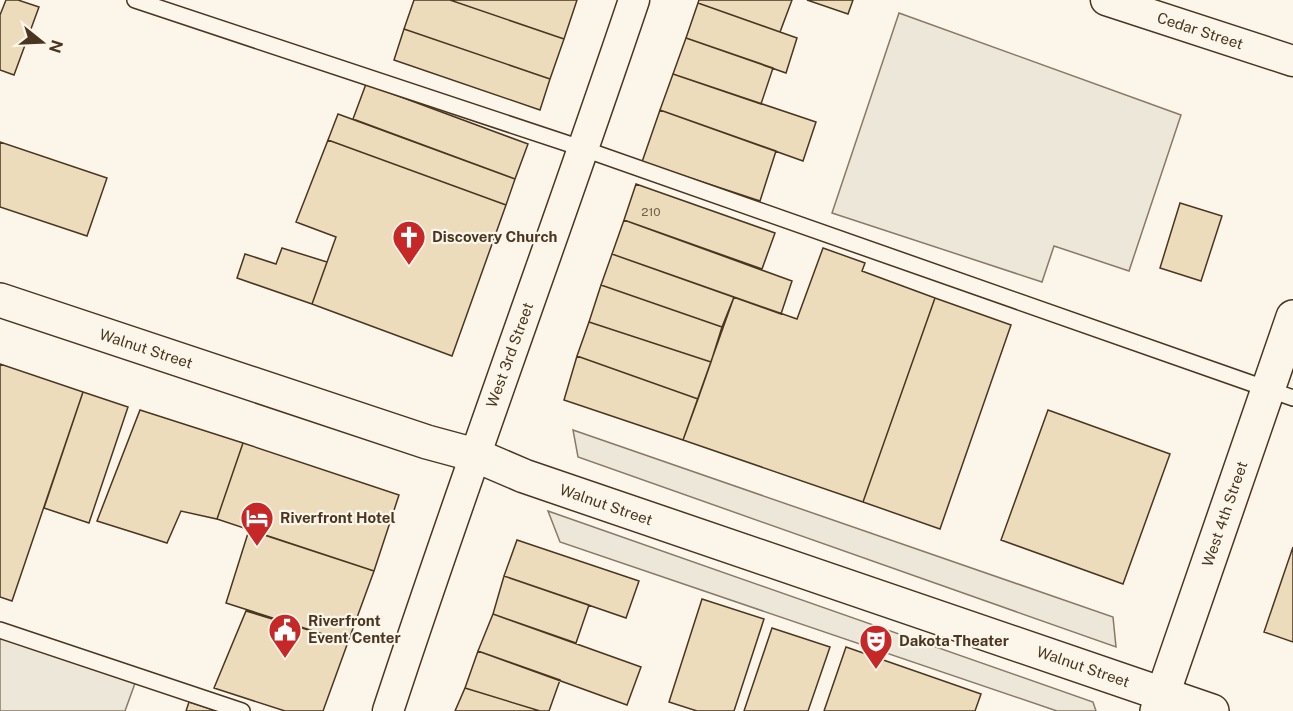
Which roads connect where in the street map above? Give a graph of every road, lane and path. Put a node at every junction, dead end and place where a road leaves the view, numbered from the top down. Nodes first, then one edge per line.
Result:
1 (135, 0) edge
2 (634, 0) edge
3 (1106, 0) edge
4 (1293, 61) edge
5 (584, 149) junction
6 (0, 300) edge
7 (1293, 317) edge
8 (1281, 393) edge
9 (475, 455) junction
10 (0, 630) edge
11 (1160, 703) edge
12 (242, 711) edge
13 (388, 711) edge
14 (1212, 711) edge

1 - 5 lane
2 - 5 street, West 3rd Street
3 - 4 street, Cedar Street
5 - 8 lane
5 - 9 street, West 3rd Street
6 - 9 main road, Walnut Street
7 - 8 main road, West 4th Street
8 - 11 main road, West 4th Street
9 - 11 main road, Walnut Street
9 - 13 street, West 3rd Street
10 - 12 lane
11 - 14 main road, Walnut Street

